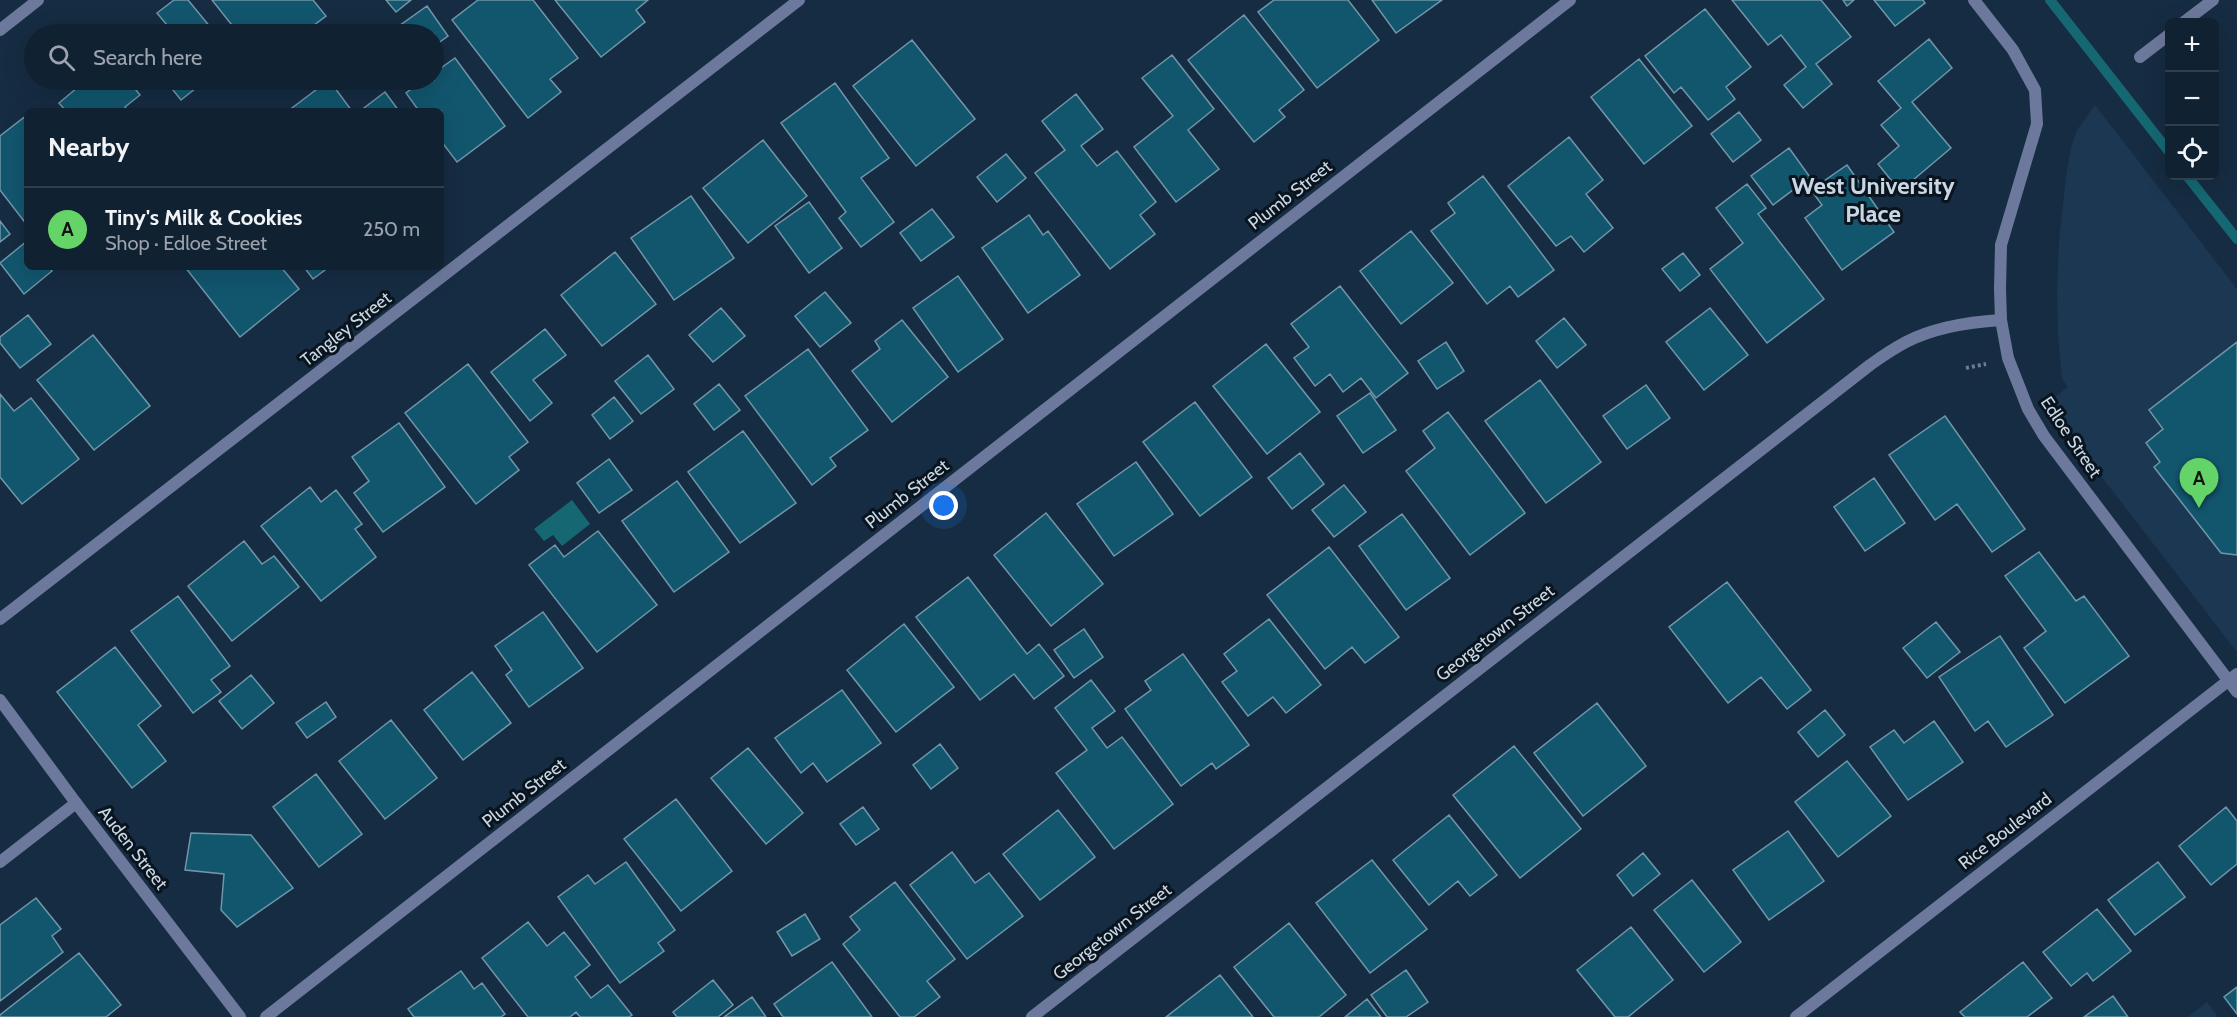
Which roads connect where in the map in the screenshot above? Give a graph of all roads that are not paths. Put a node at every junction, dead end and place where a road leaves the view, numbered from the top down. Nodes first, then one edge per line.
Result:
1 (38, 0) edge
2 (799, 0) edge
3 (1570, 0) edge
4 (1974, 0) edge
5 (2213, 0) edge
6 (2189, 18) edge
7 (0, 30) edge
8 (2165, 37) edge
9 (2140, 57) dead end
10 (2001, 320) junction
11 (0, 619) edge
12 (2232, 677) edge
13 (2237, 692) edge
14 (0, 700) edge
15 (76, 803) junction
16 (0, 862) edge
17 (240, 1017) edge
18 (266, 1017) edge
19 (1032, 1017) edge
20 (1796, 1017) edge

1 - 7 street
2 - 11 street, Tangley Street
3 - 18 street, Plumb Street
4 - 10 street, Edloe Street
5 - 6 street
8 - 9 street
10 - 12 street, Edloe Street
10 - 19 street, Georgetown Street
12 - 13 street, Edloe Street
12 - 20 street, Rice Boulevard
14 - 15 street, Auden Street
15 - 16 street
15 - 17 street, Auden Street

